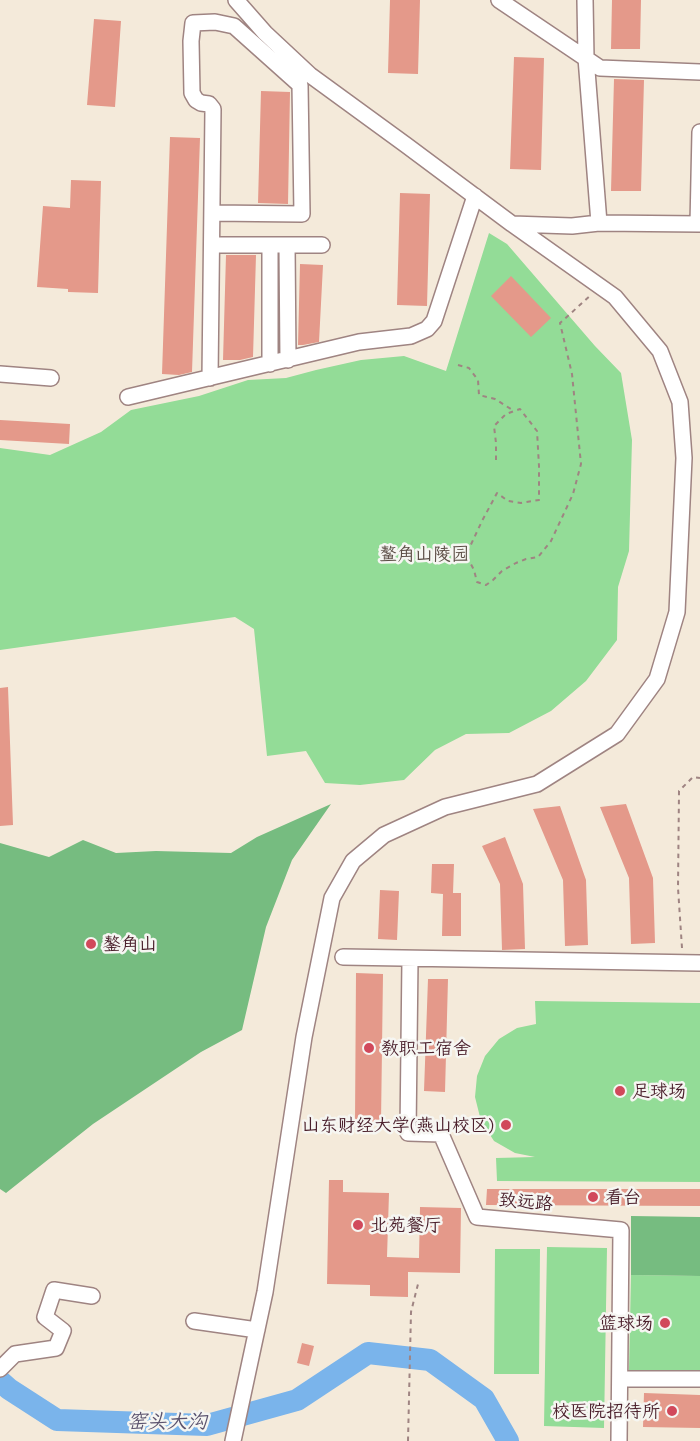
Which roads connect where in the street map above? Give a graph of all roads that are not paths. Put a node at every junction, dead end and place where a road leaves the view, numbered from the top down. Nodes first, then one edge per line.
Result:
1 (236, 0) edge
2 (499, 0) edge
3 (585, 0) edge
4 (586, 58) junction
5 (700, 72) edge
6 (700, 132) edge
7 (475, 196) junction
8 (212, 213) junction
9 (512, 224) junction
10 (599, 224) junction
11 (699, 224) edge
12 (212, 245) junction
13 (270, 245) junction
14 (287, 245) junction
15 (322, 245) dead end
16 (288, 360) junction
17 (270, 364) junction
18 (0, 374) edge
19 (51, 378) dead end
20 (210, 378) junction
21 (128, 397) dead end
22 (343, 957) dead end
23 (410, 959) junction
24 (700, 963) edge
25 (92, 1296) dead end
26 (194, 1321) dead end
27 (257, 1330) junction
28 (0, 1369) edge
29 (620, 1379) junction
30 (700, 1379) edge
31 (619, 1434) edge
32 (233, 1441) edge

1 - 7 street
2 - 4 street
3 - 4 street
4 - 5 street
4 - 10 street
6 - 11 street
7 - 9 street
7 - 16 street
8 - 8 street
8 - 12 street
9 - 10 street
9 - 27 street
10 - 11 street
12 - 13 street
12 - 20 street
13 - 14 street
13 - 17 street
14 - 15 street
14 - 16 street
16 - 17 street
17 - 20 street
18 - 19 street
20 - 21 street
22 - 23 street
23 - 24 street
23 - 29 street, 致远路
25 - 28 street
26 - 27 street
27 - 32 street
29 - 30 street
29 - 31 street, 致远路

